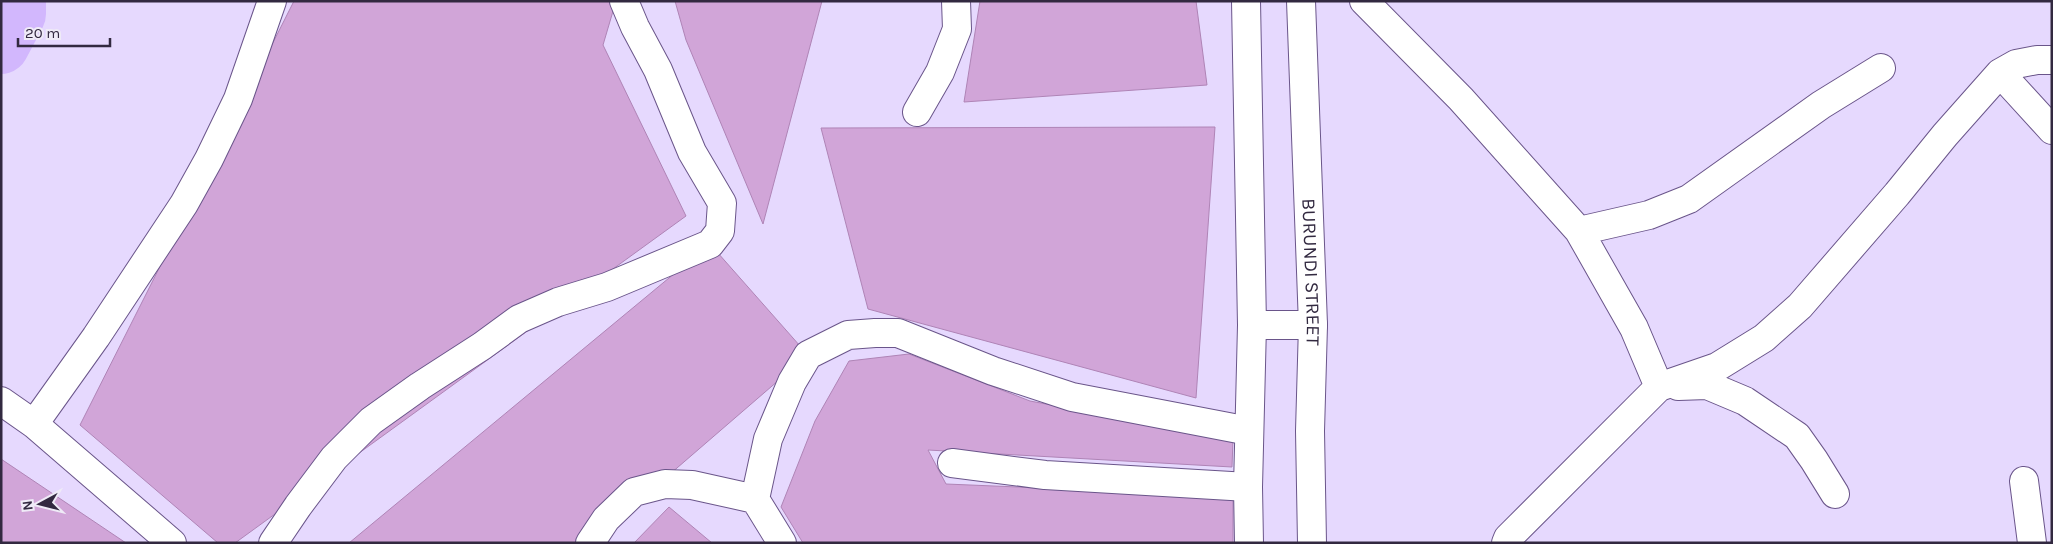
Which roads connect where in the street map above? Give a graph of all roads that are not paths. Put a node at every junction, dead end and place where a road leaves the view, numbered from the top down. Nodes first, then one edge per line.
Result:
1 (272, 1) edge
2 (624, 1) edge
3 (956, 1) edge
4 (1246, 1) edge
5 (1301, 1) edge
6 (1364, 1) edge
7 (2052, 60) edge
8 (1881, 68) dead end
9 (2000, 74) junction
10 (917, 112) dead end
11 (2052, 130) edge
12 (1579, 231) junction
13 (1252, 325) junction
14 (1313, 325) junction
15 (1659, 387) junction
16 (1, 401) edge
17 (19, 424) edge
18 (1249, 430) junction
19 (952, 463) dead end
20 (2024, 481) dead end
21 (1248, 487) junction
22 (1835, 494) dead end
23 (755, 500) junction
24 (163, 535) edge
25 (273, 543) edge
26 (590, 543) edge
27 (782, 543) edge
28 (1249, 543) edge
29 (1312, 543) edge
30 (1506, 543) edge
31 (2032, 543) edge

1 - 17 street
2 - 25 street
3 - 10 street
4 - 13 street
5 - 14 street, BURUNDI STREET
6 - 12 street
7 - 9 street
8 - 12 street
9 - 11 street
9 - 15 street
12 - 15 street
13 - 14 street
13 - 18 street
14 - 29 street, BURUNDI STREET
15 - 22 street
15 - 30 street
16 - 17 street
17 - 24 street
18 - 21 street
18 - 23 street
19 - 21 street
20 - 31 street
21 - 28 street
23 - 26 street
23 - 27 street

